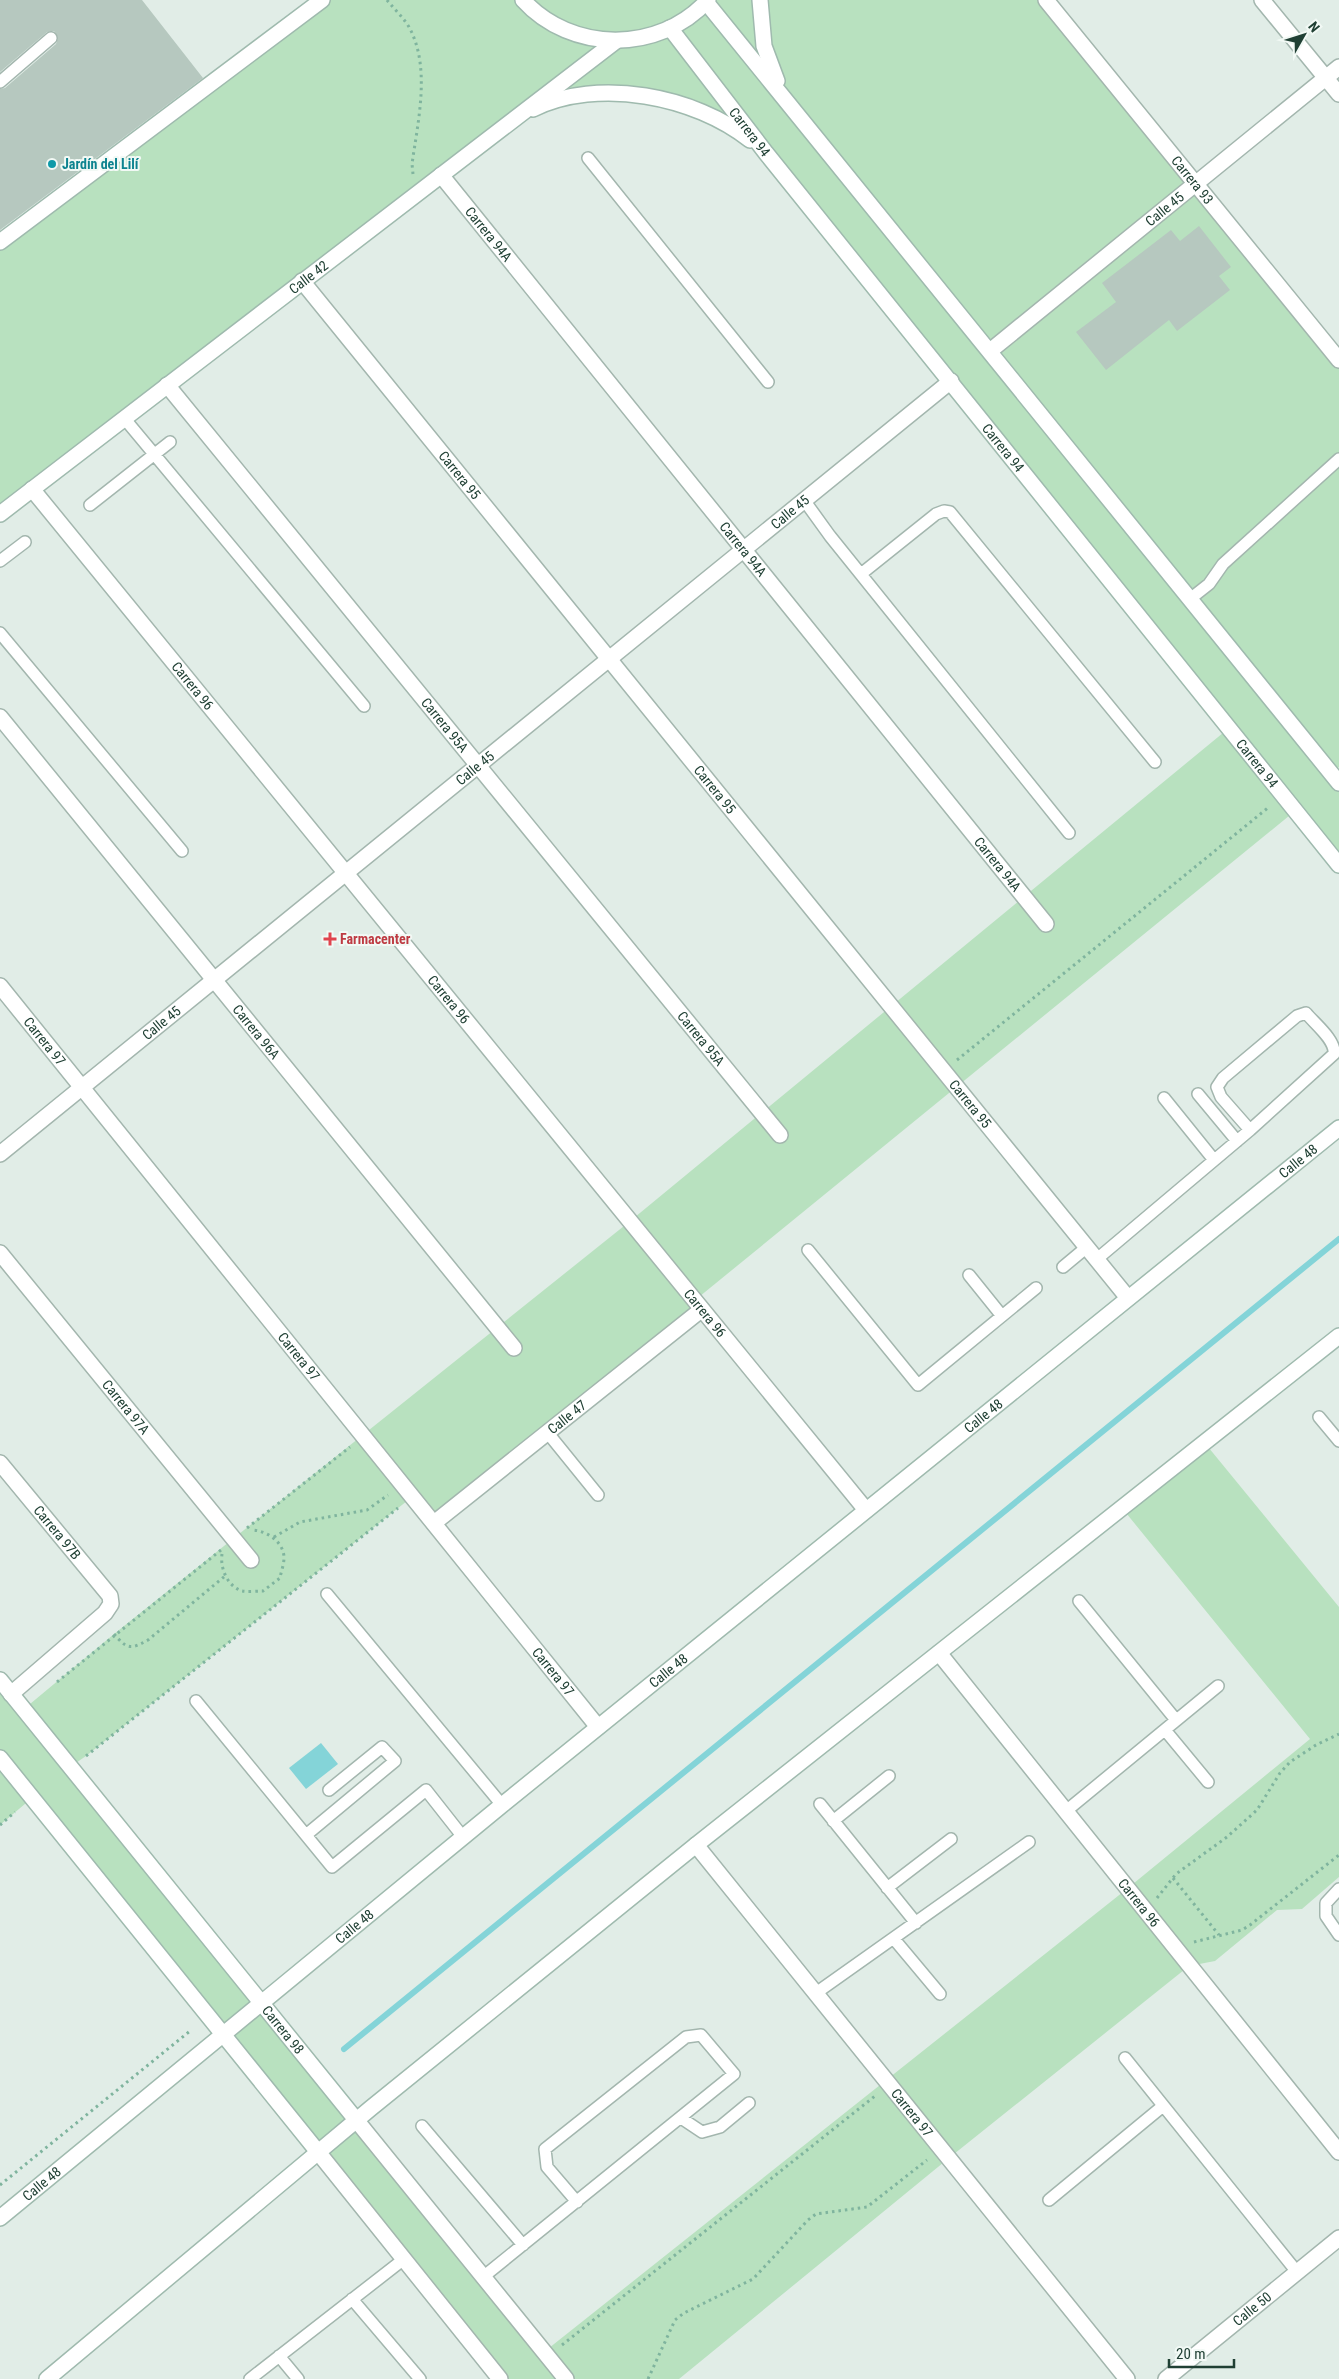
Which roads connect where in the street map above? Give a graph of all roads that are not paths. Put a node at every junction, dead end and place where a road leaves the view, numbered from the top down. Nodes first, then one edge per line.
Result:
1 (322, 0) edge
2 (523, 0) edge
3 (760, 0) edge
4 (1046, 0) edge
5 (1262, 0) edge
6 (707, 1) edge
7 (670, 28) junction
8 (51, 38) dead end
9 (616, 41) junction
10 (1339, 67) edge
11 (1326, 78) junction
12 (0, 82) edge
13 (1339, 94) edge
14 (793, 108) junction
15 (514, 118) junction
16 (766, 152) junction
17 (588, 158) dead end
18 (441, 175) junction
19 (1196, 184) junction
20 (0, 242) edge
21 (302, 282) junction
22 (990, 351) junction
23 (1339, 360) edge
24 (951, 381) junction
25 (768, 382) dead end
26 (167, 385) junction
27 (124, 418) junction
28 (170, 442) dead end
29 (154, 454) junction
30 (1339, 459) edge
31 (32, 489) junction
32 (804, 500) junction
33 (90, 505) dead end
34 (0, 514) edge
35 (25, 542) dead end
36 (744, 550) junction
37 (0, 561) edge
38 (860, 574) junction
39 (1190, 599) junction
40 (0, 633) edge
41 (609, 659) junction
42 (364, 706) dead end
43 (0, 717) edge
44 (1155, 762) dead end
45 (478, 766) junction
46 (1339, 783) edge
47 (1069, 833) dead end
48 (182, 851) dead end
49 (1339, 865) edge
50 (345, 874) junction
51 (1046, 924) dead end
52 (214, 980) junction
53 (0, 986) edge
54 (82, 1088) junction
55 (1198, 1094) dead end
56 (1164, 1098) dead end
57 (1339, 1128) edge
58 (1250, 1130) junction
59 (780, 1135) dead end
60 (1237, 1141) junction
61 (0, 1154) edge
62 (1214, 1160) junction
63 (808, 1250) dead end
64 (0, 1253) edge
65 (1092, 1253) junction
66 (1063, 1267) dead end
67 (969, 1274) dead end
68 (1036, 1288) dead end
69 (1128, 1298) junction
70 (701, 1310) junction
71 (1002, 1316) junction
72 (1339, 1336) edge
73 (514, 1348) dead end
74 (1319, 1417) dead end
75 (547, 1432) junction
76 (1339, 1441) edge
77 (0, 1462) edge
78 (598, 1495) dead end
79 (866, 1510) junction
80 (434, 1523) junction
81 (251, 1560) dead end
82 (328, 1594) dead end
83 (1079, 1601) dead end
84 (939, 1653) junction
85 (0, 1680) edge
86 (1218, 1686) dead end
87 (11, 1694) junction
88 (196, 1701) dead end
89 (1176, 1720) junction
90 (598, 1727) junction
91 (1165, 1730) junction
92 (0, 1758) edge
93 (890, 1776) dead end
94 (1208, 1782) dead end
95 (328, 1790) dead end
96 (820, 1804) dead end
97 (502, 1805) junction
98 (1066, 1811) junction
99 (833, 1821) junction
100 (306, 1835) junction
101 (463, 1837) junction
102 (951, 1839) dead end
103 (1029, 1842) dead end
104 (696, 1845) junction
105 (887, 1888) junction
106 (1339, 1889) edge
107 (916, 1922) junction
108 (1339, 1935) edge
109 (894, 1939) junction
110 (816, 1993) junction
111 (940, 1994) dead end
112 (262, 2004) junction
113 (223, 2035) junction
114 (1125, 2058) dead end
115 (749, 2102) dead end
116 (1163, 2106) junction
117 (680, 2118) junction
118 (357, 2121) junction
119 (422, 2126) dead end
120 (318, 2152) junction
121 (1339, 2152) edge
122 (1048, 2200) dead end
123 (577, 2202) junction
124 (0, 2218) edge
125 (1339, 2238) edge
126 (523, 2245) junction
127 (404, 2259) junction
128 (1297, 2272) junction
129 (483, 2276) junction
130 (352, 2299) junction
131 (279, 2356) junction
132 (47, 2379) edge
133 (250, 2379) edge
134 (298, 2379) edge
135 (420, 2379) edge
136 (500, 2379) edge
137 (566, 2379) edge
138 (1127, 2379) edge
139 (1166, 2379) edge

1 - 20 street
2 - 9 street
3 - 14 street
4 - 19 street, Carrera 93
5 - 11 street
6 - 7 street
6 - 14 street
7 - 9 street
7 - 16 street, Carrera 94
8 - 12 lane
9 - 15 street, Calle 42
10 - 11 street, Calle 45
11 - 13 street
11 - 19 street, Calle 45
14 - 22 street
15 - 16 street
15 - 18 street, Calle 42
16 - 24 street, Carrera 94
17 - 25 lane
18 - 21 street, Calle 42
18 - 36 street, Carrera 94A
19 - 22 street, Calle 45
19 - 23 street, Carrera 93
21 - 26 street, Calle 42
21 - 41 street, Carrera 95
22 - 39 street
24 - 32 street, Calle 45
24 - 49 street, Carrera 94
26 - 27 street, Calle 42
26 - 45 street, Carrera 95A
27 - 29 lane
27 - 31 street, Calle 42
28 - 29 lane
29 - 33 lane
29 - 42 lane
30 - 39 lane
31 - 34 street, Calle 42
31 - 50 street, Carrera 96
32 - 36 street, Calle 45
32 - 38 lane
35 - 37 lane
36 - 41 street, Calle 45
36 - 51 street, Carrera 94A
38 - 44 lane
38 - 47 lane
39 - 46 street
40 - 48 lane
41 - 45 street, Calle 45
41 - 65 street, Carrera 95
43 - 52 street, Carrera 96A
45 - 50 street, Calle 45
45 - 59 street, Carrera 95A
50 - 52 street, Calle 45
50 - 70 street, Carrera 96
52 - 54 street, Calle 45
52 - 73 street, Carrera 96A
53 - 54 street, Carrera 97
54 - 61 street, Calle 45
54 - 80 street, Carrera 97
55 - 60 lane
56 - 62 lane
57 - 69 street, Calle 48
58 - 58 lane
58 - 60 lane
60 - 62 lane
62 - 65 lane
63 - 71 lane
64 - 81 street, Carrera 97A
65 - 66 lane
65 - 69 street, Carrera 95
67 - 71 lane
68 - 71 lane
69 - 79 street, Calle 48
70 - 75 street, Calle 47
70 - 79 street, Carrera 96
72 - 84 street
74 - 76 lane
75 - 78 lane
75 - 80 street, Calle 47
77 - 87 street, Carrera 97B
79 - 90 street, Calle 48
80 - 90 street, Carrera 97
82 - 97 lane
83 - 89 lane
84 - 98 street, Carrera 96
84 - 104 street
85 - 87 street, Carrera 98
86 - 89 lane
87 - 112 street, Carrera 98
88 - 100 lane
89 - 91 lane
90 - 97 street, Calle 48
91 - 94 lane
91 - 98 lane
92 - 113 street
93 - 99 lane
95 - 100 lane
96 - 99 lane
97 - 101 street, Calle 48
98 - 121 street, Carrera 96
99 - 105 lane
100 - 101 lane
101 - 112 street, Calle 48
102 - 105 lane
103 - 107 lane
104 - 110 street, Carrera 97
104 - 118 street
105 - 107 lane
106 - 108 lane
107 - 109 lane
109 - 110 lane
109 - 111 lane
110 - 138 street, Carrera 97
112 - 113 street, Calle 48
112 - 118 street, Carrera 98
113 - 120 street
113 - 124 street, Calle 48
114 - 116 lane
115 - 117 lane
116 - 122 lane
116 - 128 lane
117 - 123 lane
117 - 123 lane
118 - 120 street
118 - 129 street, Carrera 98
119 - 126 lane
120 - 127 street
120 - 132 street
123 - 126 lane
125 - 128 street, Calle 50
126 - 129 lane
127 - 130 lane
127 - 136 street
128 - 139 street, Calle 50
129 - 137 street, Carrera 98
130 - 131 lane
130 - 135 lane
131 - 133 lane
131 - 134 lane

